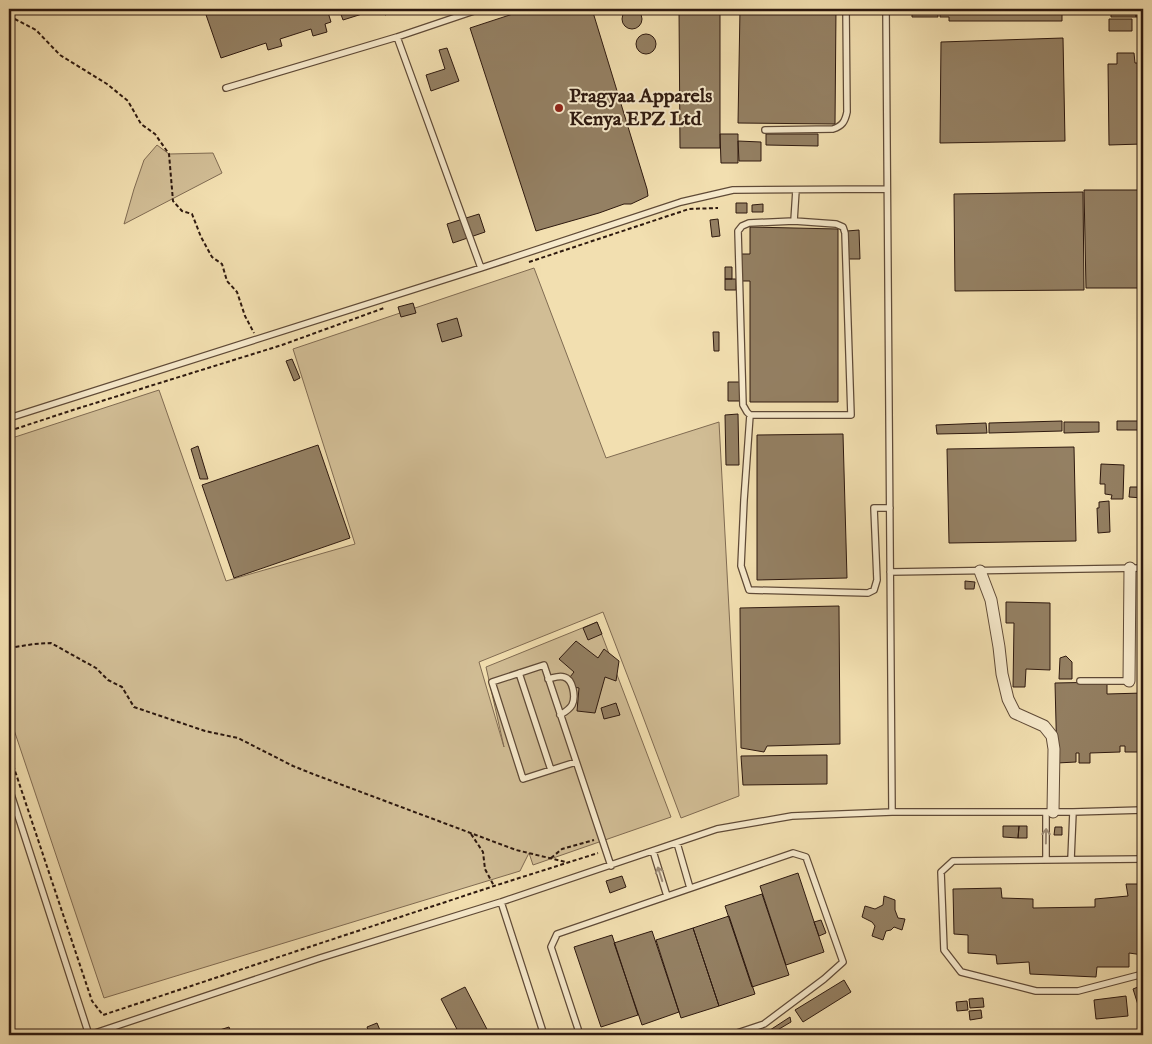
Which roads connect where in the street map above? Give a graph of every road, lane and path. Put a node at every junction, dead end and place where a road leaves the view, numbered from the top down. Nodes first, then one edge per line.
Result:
1 (480, 9) edge
2 (846, 9) edge
3 (886, 9) edge
4 (9, 16) edge
5 (397, 37) junction
6 (226, 88) dead end
7 (765, 130) dead end
8 (888, 189) junction
9 (796, 190) junction
10 (718, 208) dead end
11 (794, 221) junction
12 (530, 262) dead end
13 (482, 268) junction
14 (392, 305) dead end
15 (258, 339) junction
16 (750, 415) junction
17 (9, 418) edge
18 (9, 431) edge
19 (890, 508) junction
20 (1130, 568) junction
21 (1143, 568) edge
22 (980, 571) junction
23 (890, 572) junction
24 (9, 648) edge
25 (519, 673) junction
26 (548, 679) junction
27 (1080, 680) dead end
28 (1129, 681) joint
29 (560, 715) junction
30 (9, 753) edge
31 (576, 762) junction
32 (551, 770) junction
33 (9, 788) edge
34 (1143, 810) edge
35 (892, 812) junction
36 (1050, 812) junction
37 (1073, 812) junction
38 (471, 833) junction
39 (601, 837) junction
40 (677, 843) junction
41 (606, 850) junction
42 (652, 851) junction
43 (551, 858) junction
44 (1143, 858) edge
45 (1071, 859) junction
46 (1046, 860) junction
47 (569, 863) junction
48 (611, 866) junction
49 (494, 886) junction
50 (690, 888) junction
51 (667, 896) junction
52 (501, 902) junction
53 (1143, 974) edge
54 (89, 1035) edge
55 (544, 1035) edge
56 (580, 1035) edge
57 (731, 1035) edge

1 - 5 lane
2 - 7 lane
3 - 8 lane
4 - 15 path
5 - 6 lane
5 - 13 lane
8 - 9 lane
8 - 19 lane
9 - 11 lane
9 - 13 lane
10 - 12 path
11 - 16 lane
11 - 16 lane
13 - 15 lane
14 - 18 path
15 - 17 lane
16 - 19 lane
19 - 23 lane
20 - 21 lane
20 - 22 lane
20 - 28 street
22 - 23 lane
22 - 36 street
23 - 35 lane
24 - 38 path
25 - 26 lane
25 - 32 lane
25 - 32 lane
26 - 29 lane
26 - 29 lane
27 - 28 lane
29 - 31 lane
30 - 49 path
31 - 32 lane
31 - 39 lane
33 - 54 lane
34 - 37 lane
35 - 36 lane
35 - 40 lane
36 - 37 lane
46 -> 36 lane
37 - 45 lane
38 - 43 path
38 - 49 path
39 - 41 lane
39 - 43 path
40 - 42 lane
40 - 50 lane
41 - 47 path
41 - 48 lane
42 - 48 lane
51 -> 42 lane
43 - 47 path
44 - 45 lane
45 - 46 lane
46 - 53 lane
47 - 49 path
48 - 52 lane
50 - 51 lane
50 - 57 lane
51 - 56 lane
52 - 54 lane
52 - 55 lane

